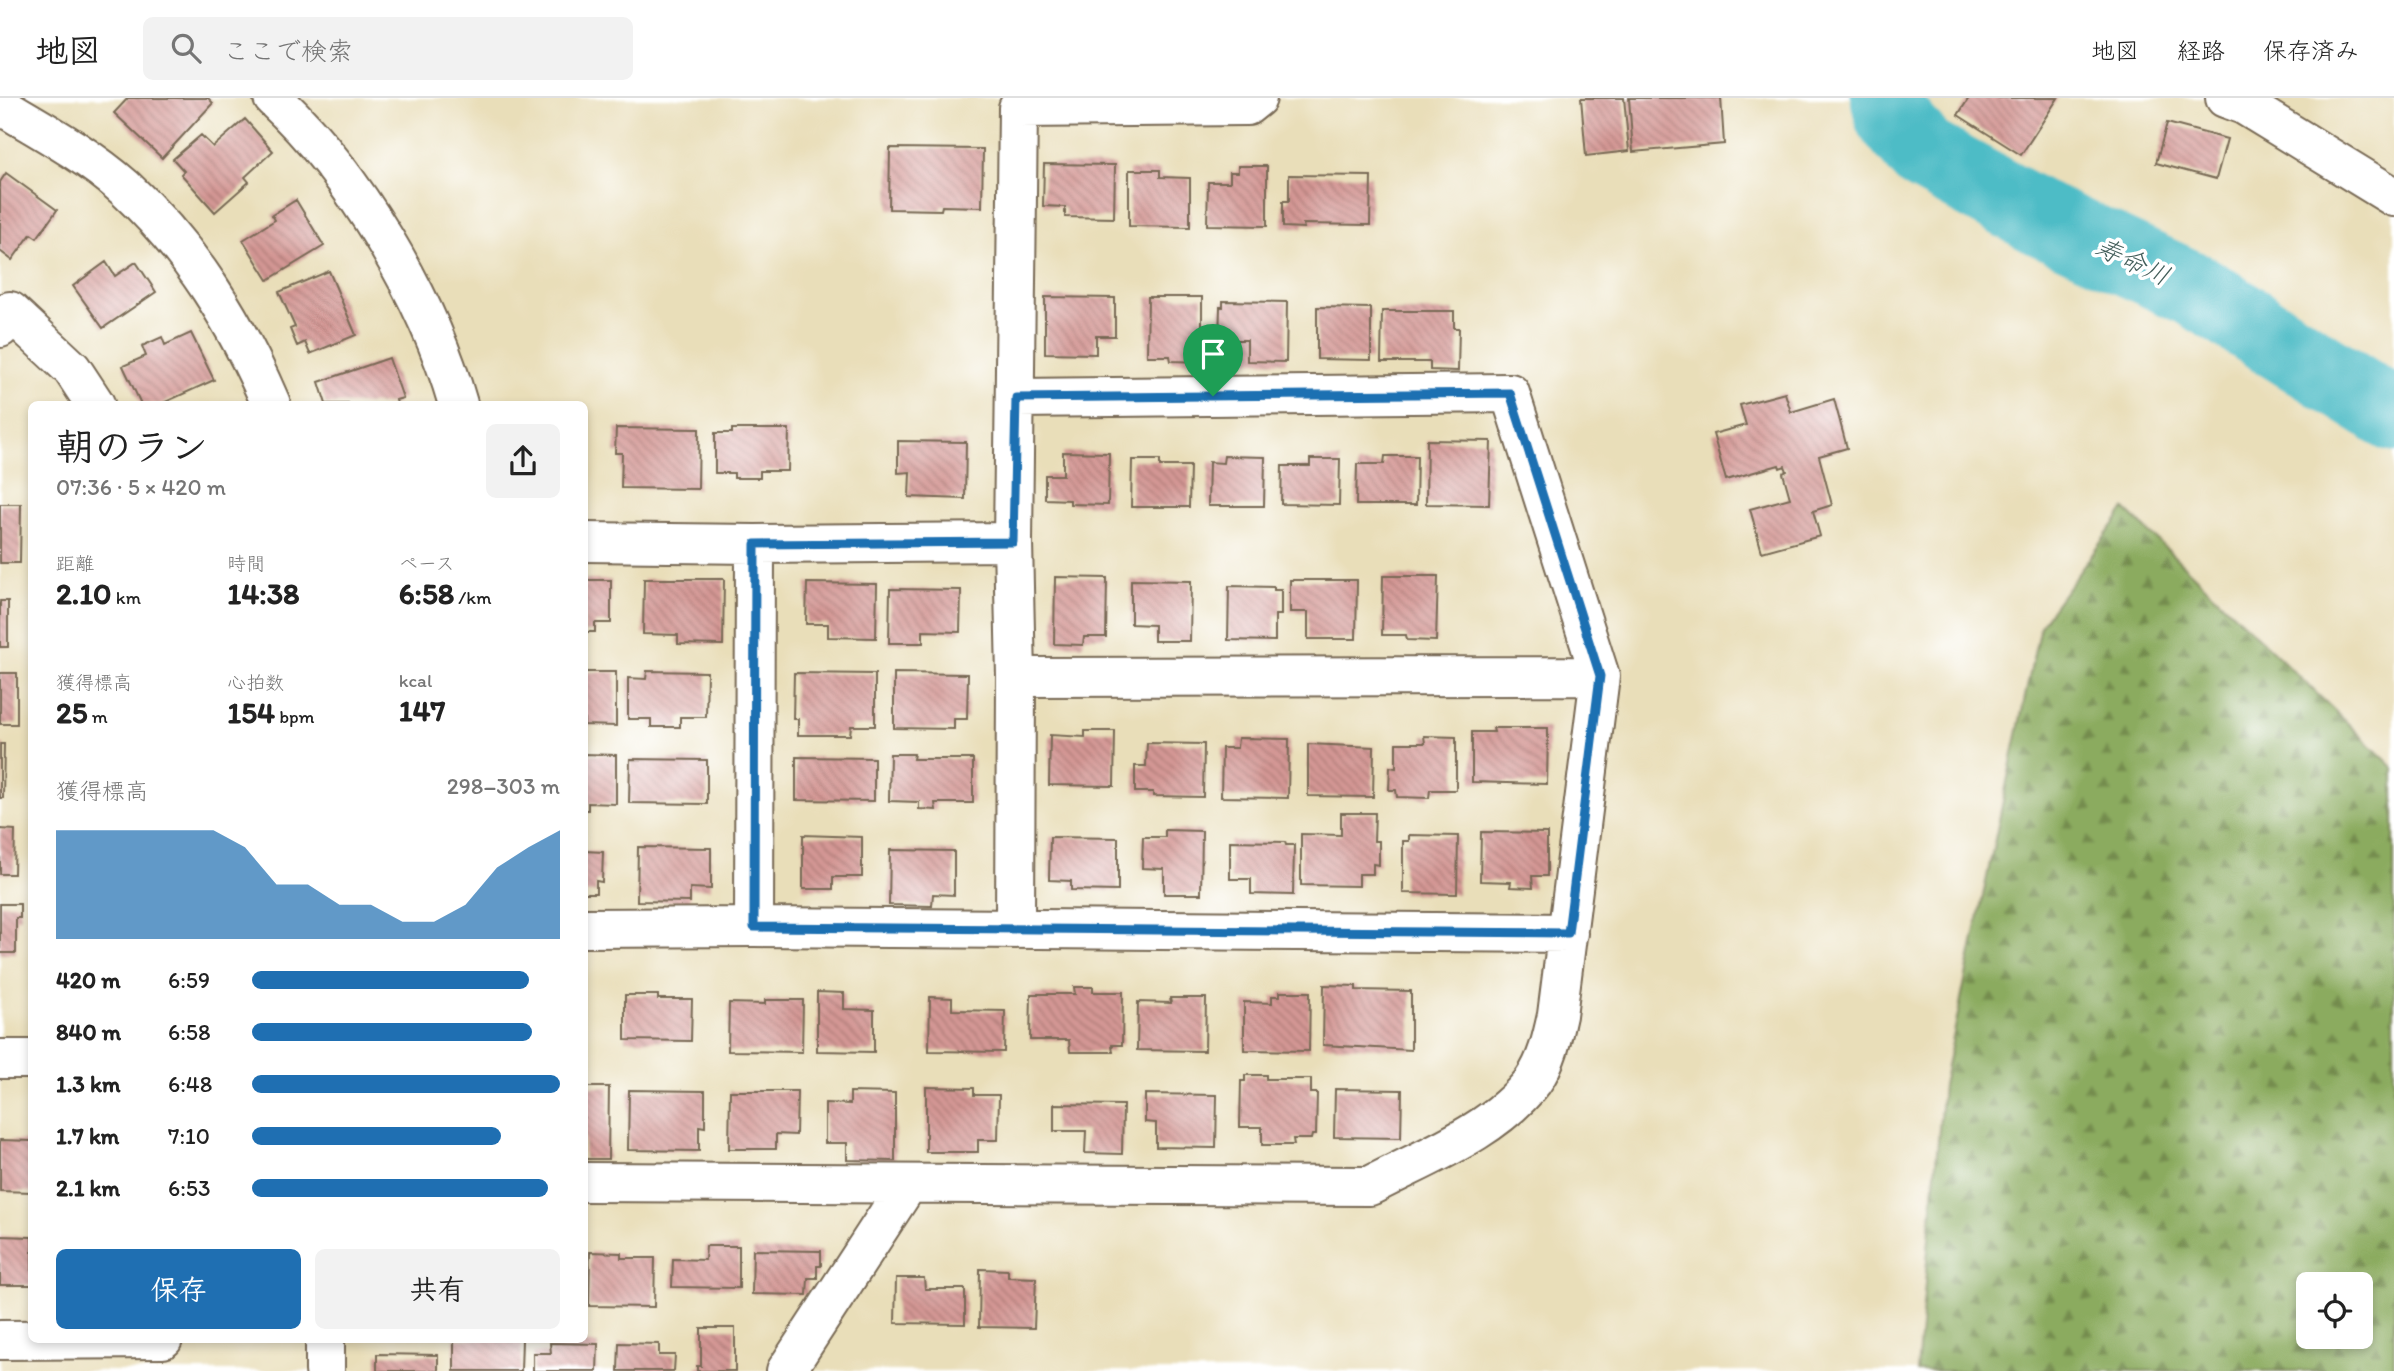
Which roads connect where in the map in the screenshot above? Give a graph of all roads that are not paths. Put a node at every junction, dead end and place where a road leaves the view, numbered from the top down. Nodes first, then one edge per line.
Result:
1 (273, 98) edge
2 (1257, 98) edge
3 (2225, 98) edge
4 (0, 105) edge
5 (2394, 197) edge
6 (0, 328) edge
7 (1016, 398) junction
8 (92, 401) edge
9 (270, 401) edge
10 (457, 401) edge
11 (588, 542) edge
12 (1013, 542) junction
13 (755, 544) junction
14 (1600, 676) junction
15 (1016, 677) junction
16 (754, 927) junction
17 (588, 928) edge
18 (1015, 928) junction
19 (1568, 933) junction
20 (0, 1059) edge
21 (28, 1059) edge
22 (588, 1182) edge
23 (908, 1184) junction
24 (0, 1340) edge
25 (28, 1340) edge
26 (325, 1343) edge
27 (325, 1371) edge
28 (786, 1371) edge

1 - 10 street
2 - 7 street
3 - 5 street
4 - 9 street
6 - 8 street
7 - 12 street
7 - 14 street
11 - 13 street
12 - 13 street
12 - 15 street
13 - 16 street
14 - 15 street
14 - 19 street
15 - 18 street
16 - 17 street
16 - 18 street
18 - 19 street
19 - 23 street
20 - 21 street
22 - 23 street
23 - 28 street
24 - 25 street
26 - 27 street

